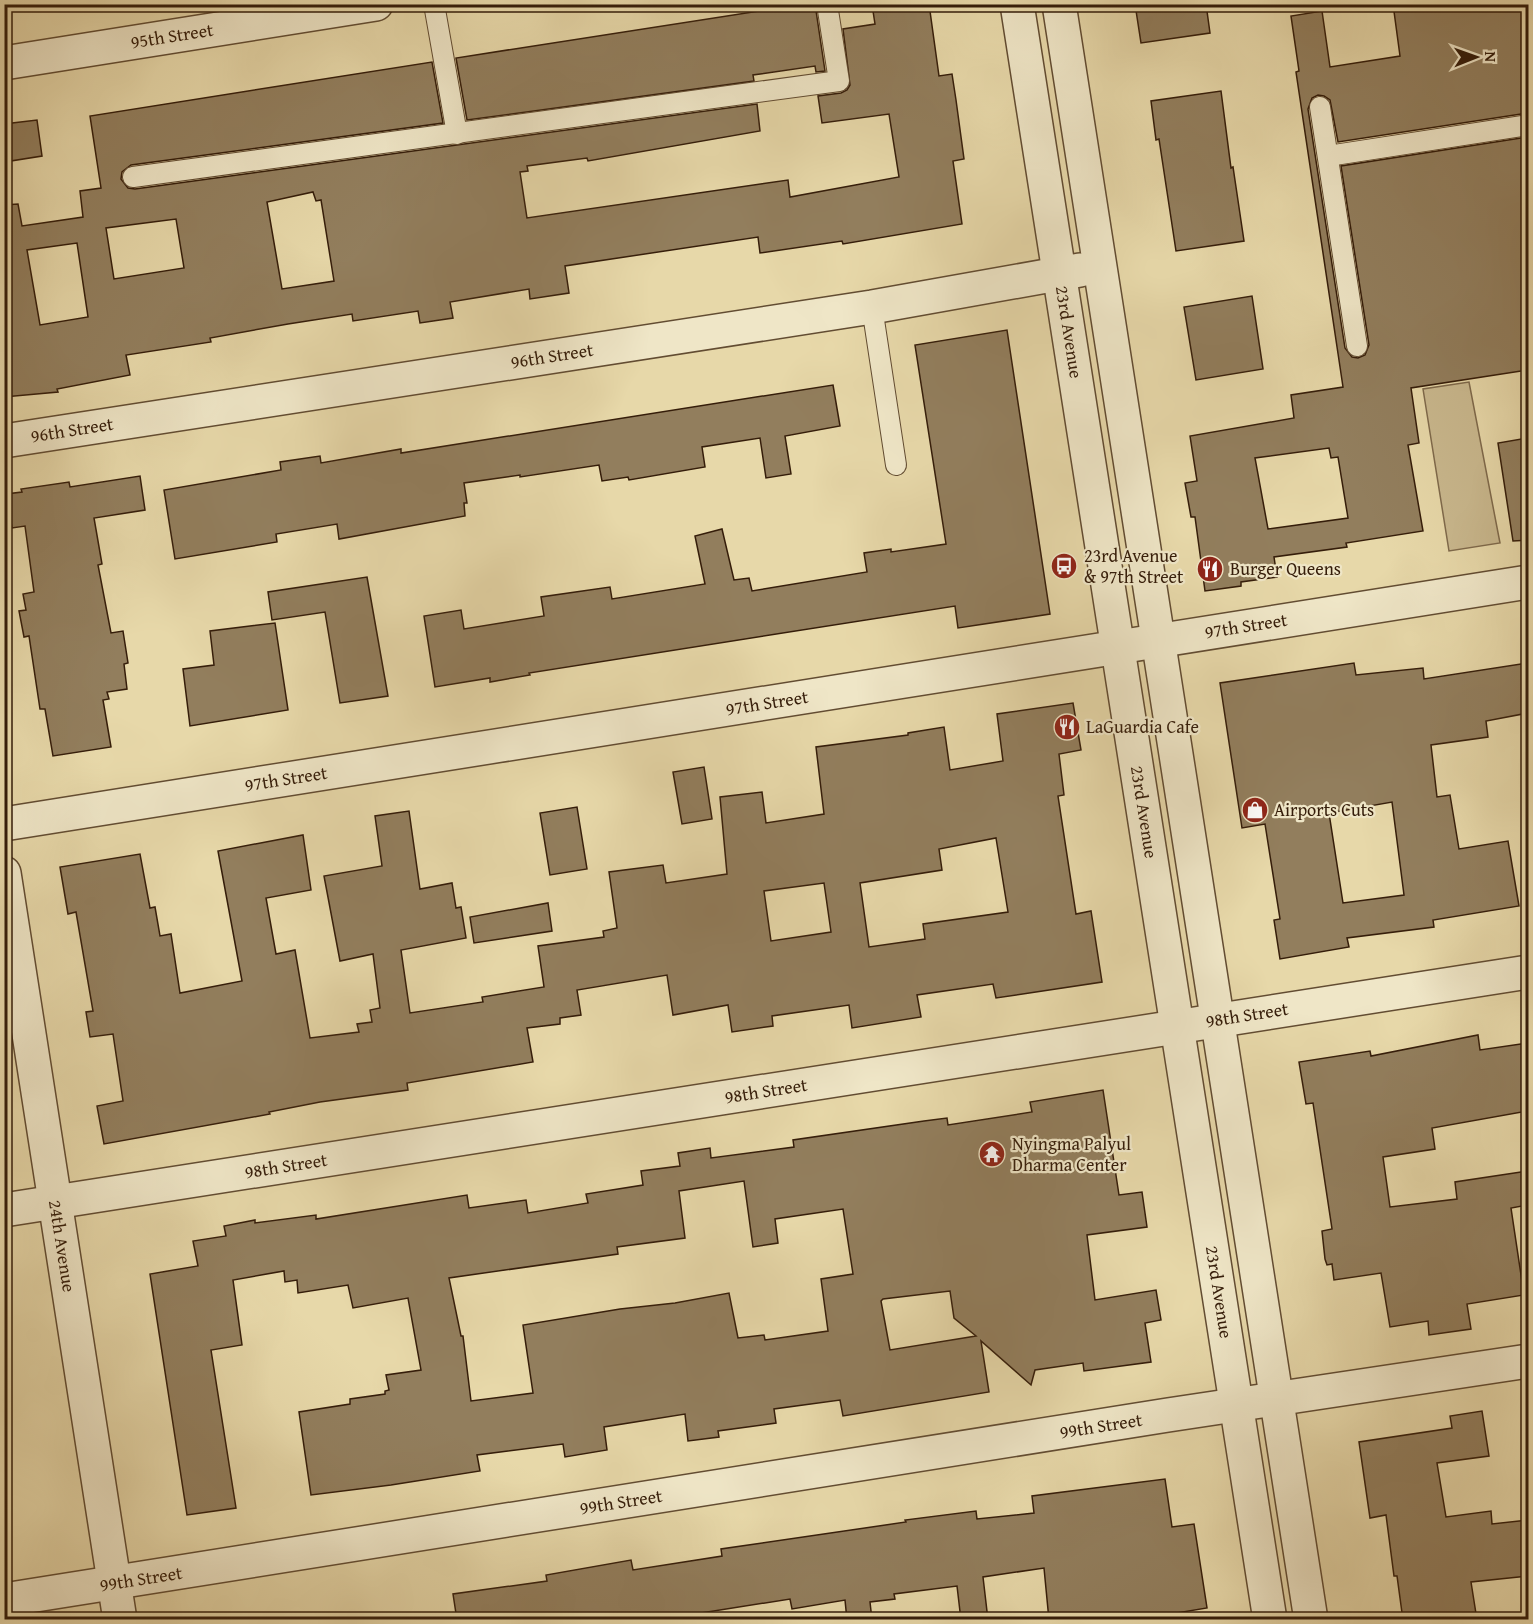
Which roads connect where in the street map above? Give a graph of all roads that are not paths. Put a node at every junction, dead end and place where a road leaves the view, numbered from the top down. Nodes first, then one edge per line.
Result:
1 (375, 4) edge
2 (434, 4) edge
3 (827, 4) edge
4 (1017, 4) edge
5 (1059, 4) edge
6 (4, 63) edge
7 (1320, 107) dead end
8 (1528, 125) edge
9 (457, 134) junction
10 (1328, 156) junction
11 (132, 177) dead end
12 (1099, 267) junction
13 (1060, 274) junction
14 (872, 307) junction
15 (1357, 346) dead end
16 (4, 441) edge
17 (896, 465) dead end
18 (1528, 582) edge
19 (1158, 640) junction
20 (1119, 647) junction
21 (4, 824) edge
22 (4, 873) edge
23 (1528, 972) edge
24 (1216, 1019) junction
25 (1177, 1026) junction
26 (55, 1202) junction
27 (4, 1210) edge
28 (1528, 1361) edge
29 (1275, 1400) junction
30 (1237, 1406) junction
31 (114, 1583) junction
32 (4, 1600) edge
33 (120, 1620) edge
34 (1270, 1620) edge
35 (1311, 1620) edge

1 - 6 street, 95th Street
2 - 9 lane
3 - 9 lane
4 - 13 street, 23rd Avenue
5 - 12 street
7 - 10 lane
8 - 10 lane
9 - 11 lane
10 - 15 lane
12 - 13 street, 96th Street
12 - 19 street
13 - 14 street, 96th Street
13 - 20 street, 23rd Avenue
14 - 16 street, 96th Street
14 - 17 lane
18 - 19 street, 97th Street
19 - 20 street, 97th Street
19 - 24 street
20 - 21 street, 97th Street
20 - 25 street, 23rd Avenue
22 - 26 street, 24th Avenue
23 - 24 street, 98th Street
24 - 25 street, 98th Street
24 - 29 street
25 - 26 street, 98th Street
25 - 30 street, 23rd Avenue
26 - 27 street, 98th Street
26 - 31 street, 24th Avenue
28 - 29 street
29 - 30 street, 99th Street
29 - 35 street
30 - 31 street, 99th Street
30 - 34 street, 23rd Avenue
31 - 32 street, 99th Street
31 - 33 street, 24th Avenue

